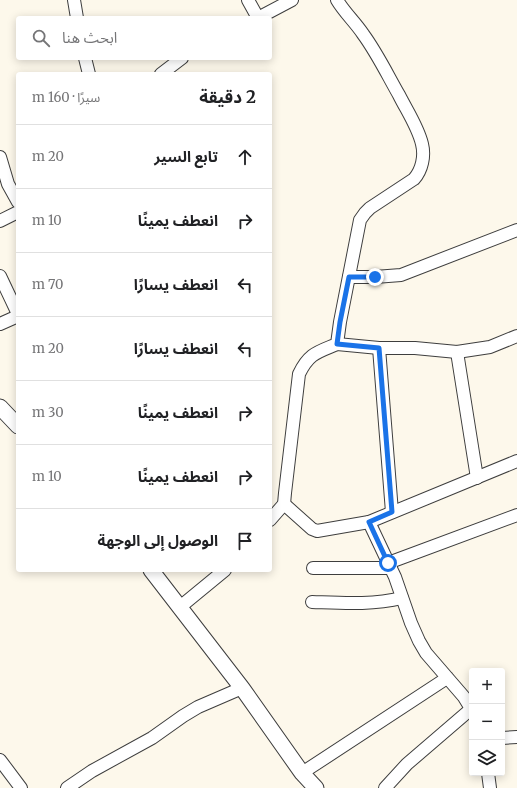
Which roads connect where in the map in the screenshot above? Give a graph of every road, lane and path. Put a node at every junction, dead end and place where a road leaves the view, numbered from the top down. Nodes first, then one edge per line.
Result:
1 (74, 0) edge
2 (248, 0) edge
3 (292, 0) edge
4 (337, 0) edge
5 (77, 16) edge
6 (257, 16) edge
7 (262, 16) edge
8 (86, 60) edge
9 (179, 60) edge
10 (88, 72) edge
11 (164, 72) edge
12 (0, 157) edge
13 (16, 198) edge
14 (16, 213) edge
15 (0, 221) edge
16 (517, 230) edge
17 (0, 276) edge
18 (349, 277) junction
19 (16, 311) edge
20 (16, 316) edge
21 (0, 324) edge
22 (517, 336) edge
23 (337, 344) junction
24 (379, 348) junction
25 (457, 352) junction
26 (0, 407) edge
27 (16, 424) edge
28 (517, 461) edge
29 (476, 478) junction
30 (284, 504) junction
31 (392, 512) junction
32 (517, 515) edge
33 (272, 518) edge
34 (369, 522) junction
35 (389, 566) junction
36 (313, 568) dead end
37 (153, 572) edge
38 (223, 572) edge
39 (402, 598) junction
40 (312, 602) dead end
41 (180, 607) junction
42 (448, 678) junction
43 (242, 688) junction
44 (469, 704) edge
45 (469, 712) edge
46 (517, 737) edge
47 (505, 738) edge
48 (0, 760) edge
49 (302, 772) junction
50 (488, 776) edge
51 (21, 788) edge
52 (67, 788) edge
53 (316, 788) edge
54 (385, 788) edge
55 (490, 788) edge

1 - 5 street
2 - 6 street
3 - 7 street
4 - 18 street
8 - 10 street
9 - 11 street
12 - 13 street
14 - 15 street
16 - 18 street
17 - 19 street
18 - 23 street
20 - 21 street
22 - 25 street
23 - 24 street
23 - 30 street
24 - 25 street
24 - 31 street
25 - 29 street
26 - 27 street
28 - 29 street
29 - 31 street
30 - 33 street
30 - 34 street
31 - 34 street
32 - 35 street
34 - 35 street
35 - 36 street
35 - 39 street
37 - 41 street
38 - 41 street
39 - 40 street
39 - 42 street
41 - 43 street
42 - 44 street
42 - 49 street
43 - 49 street
43 - 52 street
45 - 54 street
46 - 47 street
48 - 51 street
49 - 53 street
50 - 55 street

